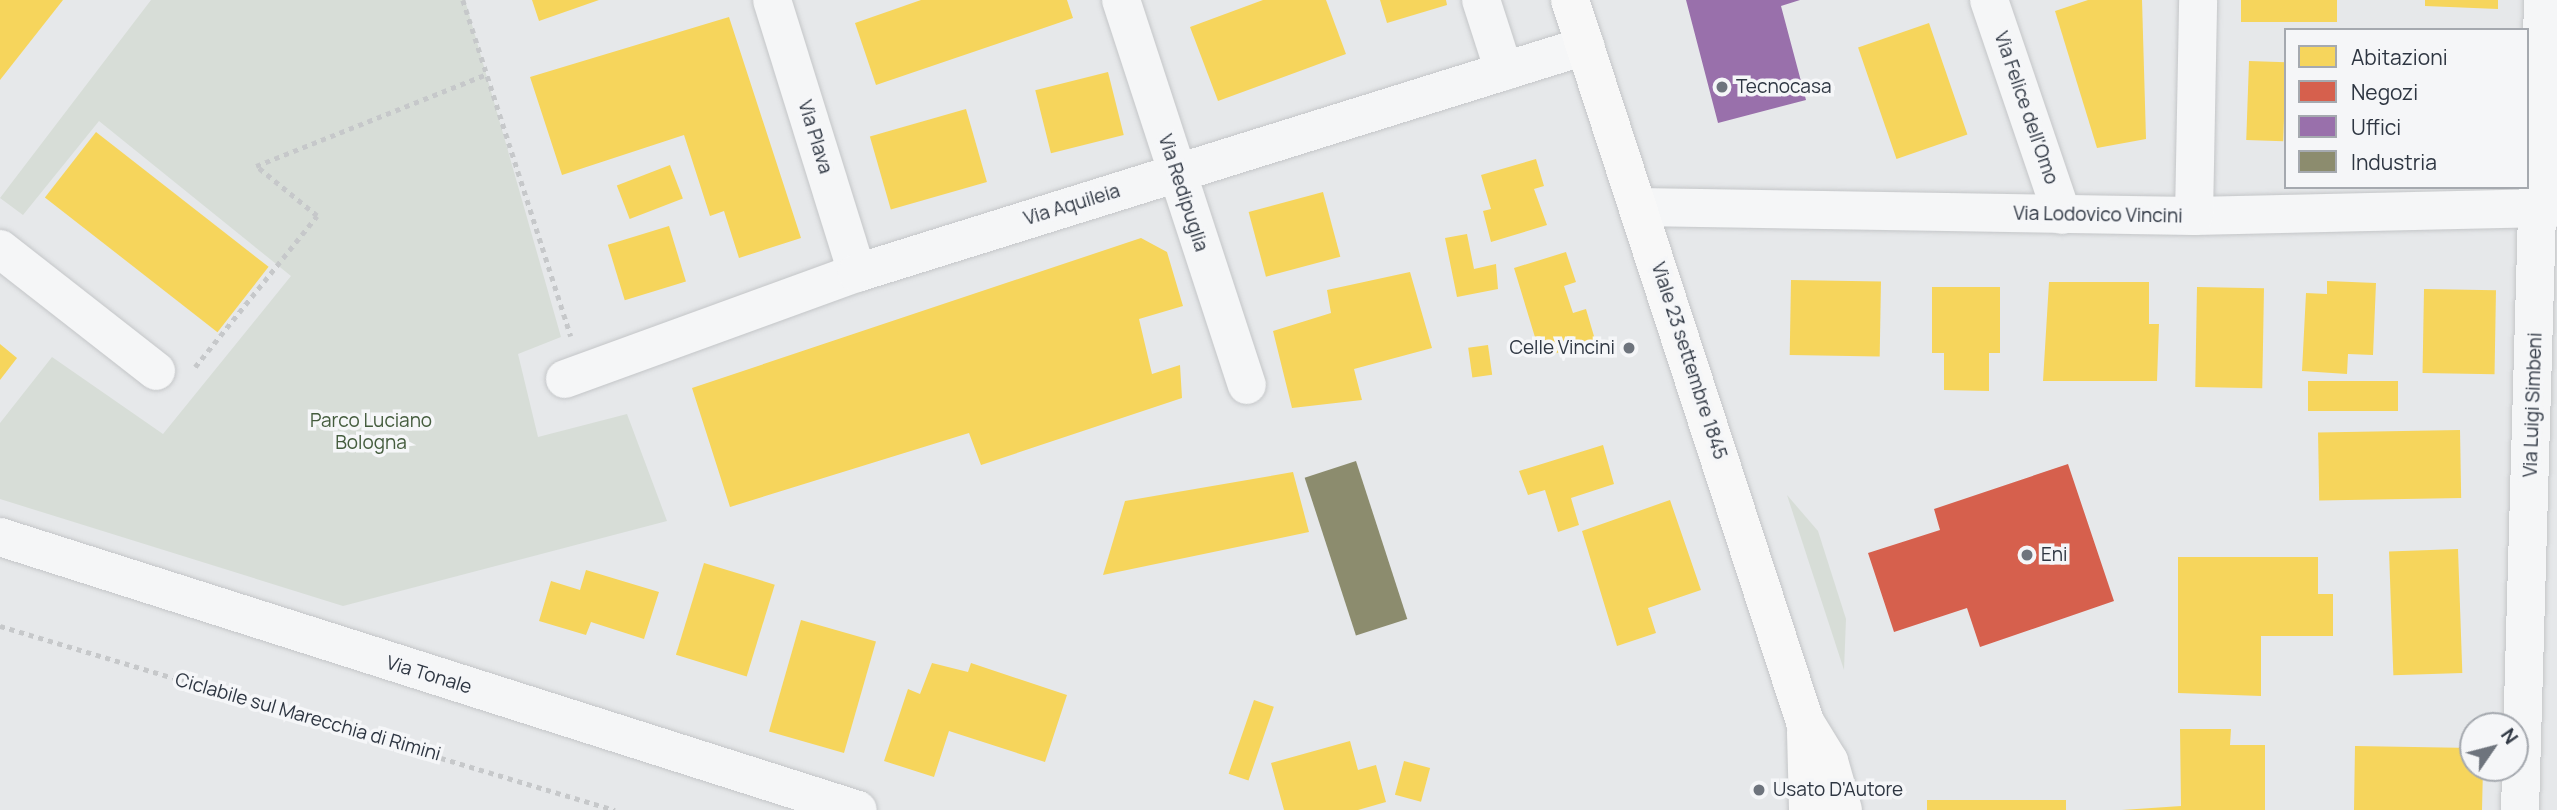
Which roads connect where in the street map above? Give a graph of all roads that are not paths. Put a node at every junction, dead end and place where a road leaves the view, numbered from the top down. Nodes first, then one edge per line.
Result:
1 (772, 0) edge
2 (1121, 0) edge
3 (1481, 0) edge
4 (1570, 0) edge
5 (1990, 0) edge
6 (2198, 0) edge
7 (2543, 0) edge
8 (1585, 46) junction
9 (1504, 71) junction
10 (1175, 173) junction
11 (1639, 207) junction
12 (2549, 208) edge
13 (2062, 215) junction
14 (2194, 216) junction
15 (0, 249) edge
16 (858, 273) junction
17 (156, 371) road end
18 (574, 376) road end
19 (1247, 385) dead end
20 (0, 537) edge
21 (1805, 722) junction
22 (859, 810) edge
23 (1808, 810) edge
24 (1843, 810) edge
25 (2520, 810) edge

1 - 16 street, Via Plava
2 - 10 street, Via Redipuglia
3 - 9 street
4 - 8 main road, Viale 23 settembre 1845
5 - 13 street, Via Felice dell'Omo
6 - 14 street
7 - 12 street, Via Luigi Simbeni
8 - 9 street, Via Aquileia
8 - 11 main road, Viale 23 settembre 1845
9 - 10 street, Via Aquileia
10 - 16 street, Via Aquileia
10 - 19 street, Via Redipuglia
11 - 13 street, Via Lodovico Vincini
11 - 21 main road, Viale 23 settembre 1845
12 - 14 street, Via Lodovico Vincini
12 - 25 street, Via Luigi Simbeni
13 - 14 street, Via Lodovico Vincini
15 - 17 street
16 - 18 street, Via Aquileia
20 - 22 street, Via Tonale
21 - 23 main road, Viale 23 settembre 1845
21 - 24 main road, Viale 23 settembre 1845

